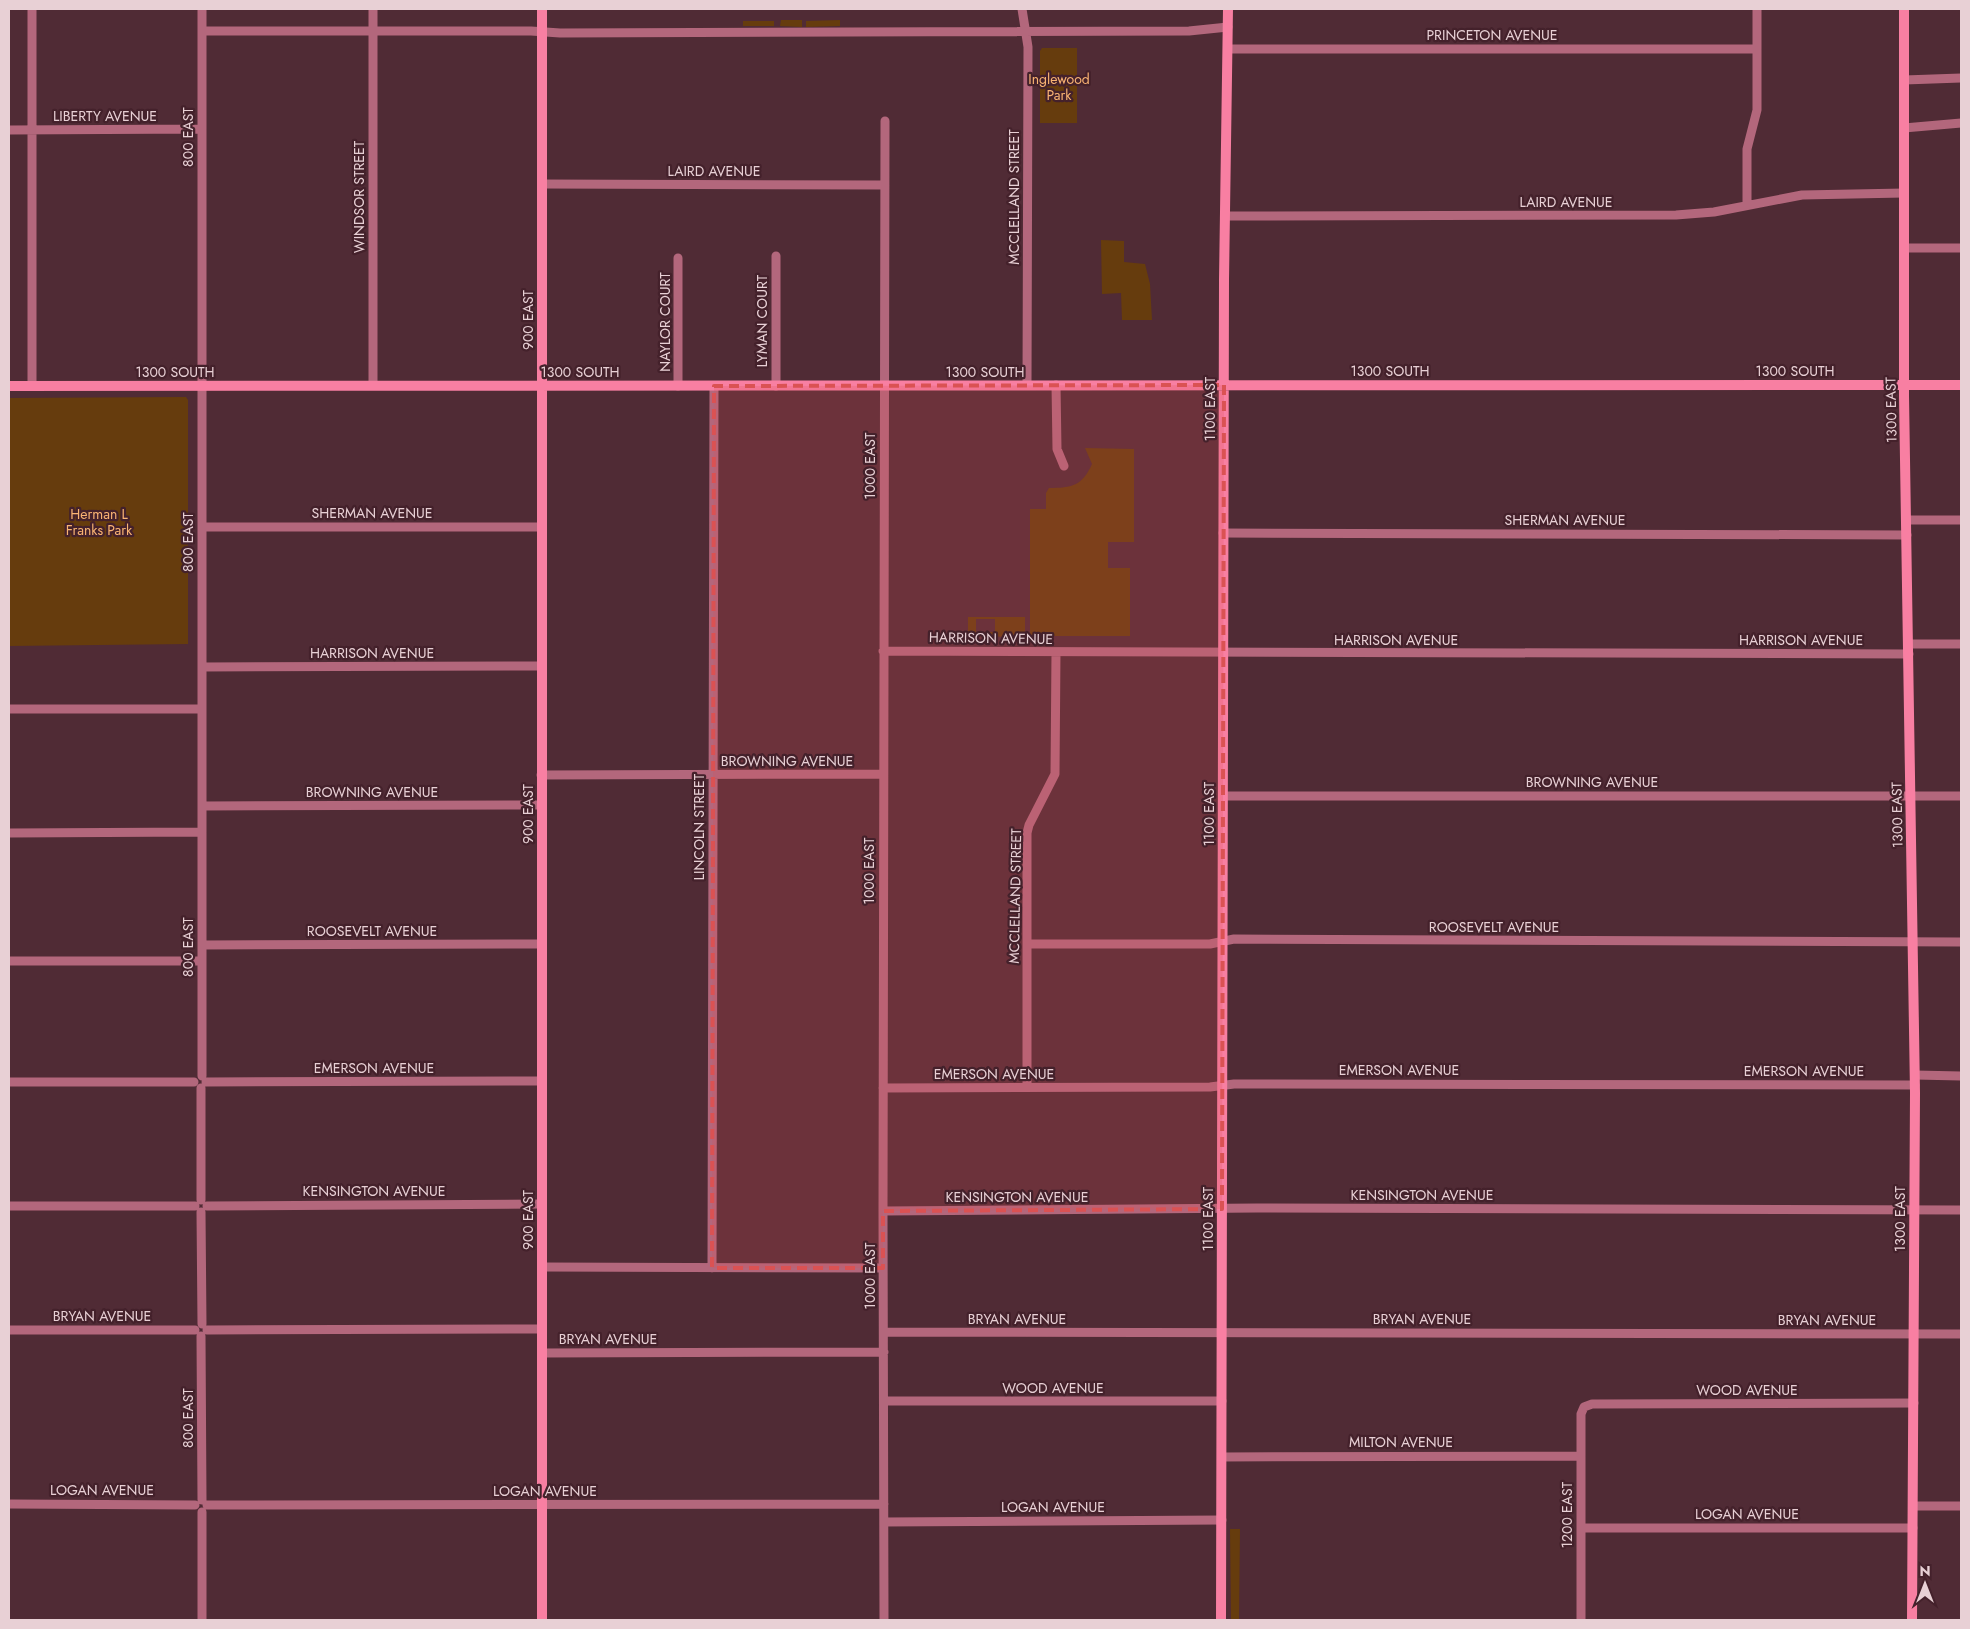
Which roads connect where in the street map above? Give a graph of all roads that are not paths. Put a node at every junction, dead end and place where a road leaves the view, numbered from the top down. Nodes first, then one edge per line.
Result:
1 (32, 9) edge
2 (202, 9) edge
3 (373, 9) edge
4 (542, 9) edge
5 (1022, 9) edge
6 (1228, 9) edge
7 (1757, 9) edge
8 (1904, 9) edge
9 (1228, 27) junction
10 (202, 31) junction
11 (373, 31) junction
12 (542, 32) junction
13 (1026, 32) junction
14 (1228, 49) junction
15 (1757, 49) junction
16 (1961, 78) edge
17 (1904, 80) junction
18 (885, 121) dead end
19 (1961, 124) edge
20 (1904, 128) junction
21 (202, 129) junction
22 (9, 130) edge
23 (32, 130) junction
24 (542, 184) junction
25 (885, 185) junction
26 (1904, 193) junction
27 (1747, 205) junction
28 (1225, 216) junction
29 (1904, 248) junction
30 (1961, 248) edge
31 (776, 256) dead end
32 (678, 258) dead end
33 (202, 385) junction
34 (373, 385) junction
35 (1027, 385) junction
36 (1056, 385) junction
37 (1224, 385) junction
38 (1904, 385) junction
39 (1961, 385) edge
40 (9, 386) edge
41 (32, 386) junction
42 (542, 386) junction
43 (678, 386) junction
44 (714, 386) junction
45 (776, 386) junction
46 (885, 386) junction
47 (1064, 466) dead end
48 (1906, 520) junction
49 (1961, 520) edge
50 (202, 527) junction
51 (541, 527) junction
52 (1223, 533) junction
53 (1906, 535) junction
54 (1961, 644) edge
55 (1909, 649) junction
56 (883, 651) junction
57 (1056, 652) junction
58 (1223, 653) junction
59 (541, 666) junction
60 (202, 667) junction
61 (9, 709) edge
62 (202, 709) junction
63 (883, 774) junction
64 (541, 775) junction
65 (713, 775) junction
66 (1223, 796) junction
67 (1911, 796) junction
68 (1961, 796) edge
69 (541, 805) junction
70 (202, 806) junction
71 (202, 832) junction
72 (9, 833) edge
73 (1223, 942) junction
74 (1913, 942) junction
75 (1961, 942) edge
76 (542, 944) junction
77 (1027, 944) junction
78 (202, 945) junction
79 (9, 961) edge
80 (202, 961) junction
81 (1961, 1076) edge
82 (1915, 1080) junction
83 (542, 1081) junction
84 (9, 1082) edge
85 (201, 1082) junction
86 (1222, 1085) junction
87 (1027, 1087) junction
88 (883, 1088) junction
89 (542, 1204) junction
90 (9, 1206) edge
91 (201, 1206) junction
92 (1222, 1209) junction
93 (1914, 1210) junction
94 (1961, 1210) edge
95 (883, 1211) junction
96 (542, 1267) junction
97 (712, 1268) junction
98 (883, 1268) junction
99 (542, 1329) junction
100 (9, 1330) edge
101 (201, 1330) junction
102 (884, 1332) junction
103 (1222, 1332) junction
104 (1914, 1334) junction
105 (1961, 1334) edge
106 (884, 1352) junction
107 (542, 1353) junction
108 (884, 1401) junction
109 (1222, 1401) junction
110 (1914, 1403) junction
111 (1582, 1410) joint
112 (1581, 1456) junction
113 (1222, 1457) junction
114 (9, 1504) edge
115 (884, 1504) junction
116 (202, 1505) junction
117 (542, 1505) junction
118 (1913, 1506) junction
119 (1961, 1506) edge
120 (1222, 1520) junction
121 (884, 1522) junction
122 (1581, 1528) junction
123 (1913, 1528) junction
124 (202, 1620) edge
125 (542, 1620) edge
126 (884, 1620) edge
127 (1222, 1620) edge
128 (1581, 1620) edge
129 (1912, 1620) edge

1 - 23 street
2 - 10 street, 800 EAST
3 - 11 street, WINDSOR STREET
4 - 12 street, 900 EAST
5 - 13 street, MCCLELLAND STREET
6 - 9 street, 1100 EAST
7 - 15 street
8 - 17 street, 1300 EAST
9 - 13 street
9 - 14 street, 1100 EAST
10 - 11 street
10 - 21 street, 800 EAST
11 - 12 street
11 - 34 street, WINDSOR STREET
12 - 13 street
12 - 24 street, 900 EAST
13 - 35 street, MCCLELLAND STREET
14 - 15 street, PRINCETON AVENUE
14 - 28 street, 1100 EAST
15 - 27 street
16 - 17 street
17 - 20 street, 1300 EAST
18 - 25 street, 1000 EAST
19 - 20 street
20 - 26 street, 1300 EAST
21 - 23 street, LIBERTY AVENUE
21 - 33 street, 800 EAST
22 - 23 street, LIBERTY AVENUE
23 - 41 street
24 - 25 street, LAIRD AVENUE
24 - 42 street, 900 EAST
25 - 46 street, 1000 EAST
26 - 27 street, LAIRD AVENUE
26 - 29 street, 1300 EAST
27 - 28 street, LAIRD AVENUE
28 - 37 street, 1100 EAST
29 - 30 street
29 - 38 street, 1300 EAST
31 - 45 street, LYMAN COURT
32 - 43 street, NAYLOR COURT
33 - 34 street, 1300 SOUTH
33 - 41 street, 1300 SOUTH
33 - 50 street, 800 EAST
34 - 42 street, 1300 SOUTH
35 - 36 street, 1300 SOUTH
35 - 46 street, 1300 SOUTH
36 - 37 street, 1300 SOUTH
36 - 47 street
37 - 38 street, 1300 SOUTH
37 - 52 street, 1100 EAST
38 - 39 street, 1300 SOUTH
38 - 48 street, 1300 EAST
40 - 41 street, 1300 SOUTH
42 - 43 street, 1300 SOUTH
42 - 51 street, 900 EAST
43 - 44 street, 1300 SOUTH
44 - 45 street, 1300 SOUTH
44 - 65 street, LINCOLN STREET
45 - 46 street, 1300 SOUTH
46 - 56 street, 1000 EAST
48 - 49 street
48 - 53 street, 1300 EAST
50 - 51 street, SHERMAN AVENUE
50 - 60 street, 800 EAST
51 - 59 street, 900 EAST
52 - 53 street, SHERMAN AVENUE
52 - 58 street, 1100 EAST
53 - 55 street, 1300 EAST
54 - 55 street, HARRISON AVENUE
55 - 58 street, HARRISON AVENUE
55 - 67 street, 1300 EAST
56 - 57 street, HARRISON AVENUE
56 - 63 street, 1000 EAST
57 - 58 street, HARRISON AVENUE
57 - 77 street, MCCLELLAND STREET
58 - 66 street, 1100 EAST
59 - 60 street, HARRISON AVENUE
59 - 64 street, 900 EAST
60 - 62 street, 800 EAST
61 - 62 street
62 - 70 street, 800 EAST
63 - 65 street, BROWNING AVENUE
63 - 88 street, 1000 EAST
64 - 65 street, BROWNING AVENUE
64 - 69 street, 900 EAST
65 - 97 street, LINCOLN STREET
66 - 67 street, BROWNING AVENUE
66 - 73 street, 1100 EAST
67 - 68 street, BROWNING AVENUE
67 - 74 street, 1300 EAST
69 - 70 street, BROWNING AVENUE
69 - 76 street, 900 EAST
70 - 71 street, 800 EAST
71 - 72 street
71 - 78 street, 800 EAST
73 - 74 street, ROOSEVELT AVENUE
73 - 77 street, ROOSEVELT AVENUE
73 - 86 street, 1100 EAST
74 - 75 street, ROOSEVELT AVENUE
74 - 82 street, 1300 EAST
76 - 78 street, ROOSEVELT AVENUE
76 - 83 street, 900 EAST
77 - 87 street, MCCLELLAND STREET
78 - 80 street, 800 EAST
79 - 80 street
80 - 85 street, 800 EAST
81 - 82 street, EMERSON AVENUE
82 - 86 street, EMERSON AVENUE
82 - 93 street, 1300 EAST
83 - 85 street, EMERSON AVENUE
83 - 89 street, 900 EAST
84 - 85 street, EMERSON AVENUE
85 - 91 street, 800 EAST
86 - 87 street, EMERSON AVENUE
86 - 92 street, 1100 EAST
87 - 88 street, EMERSON AVENUE
88 - 95 street, 1000 EAST
89 - 91 street, KENSINGTON AVENUE
89 - 96 street, 900 EAST
90 - 91 street, KENSINGTON AVENUE
91 - 101 street, 800 EAST
92 - 93 street, KENSINGTON AVENUE
92 - 95 street, KENSINGTON AVENUE
92 - 103 street, 1100 EAST
93 - 94 street, KENSINGTON AVENUE
93 - 104 street, 1300 EAST
95 - 98 street, 1000 EAST
96 - 97 street
96 - 99 street, 900 EAST
97 - 98 street
98 - 102 street, 1000 EAST
99 - 101 street, BRYAN AVENUE
99 - 107 street, 900 EAST
100 - 101 street, BRYAN AVENUE
101 - 116 street, 800 EAST
102 - 103 street, BRYAN AVENUE
102 - 106 street, 1000 EAST
103 - 104 street, BRYAN AVENUE
103 - 109 street, 1100 EAST
104 - 105 street, BRYAN AVENUE
104 - 110 street, 1300 EAST
106 - 107 street, BRYAN AVENUE
106 - 108 street, 1000 EAST
107 - 117 street, 900 EAST
108 - 109 street, WOOD AVENUE
108 - 115 street, 1000 EAST
109 - 113 street, 1100 EAST
110 - 111 street, WOOD AVENUE
110 - 118 street, 1300 EAST
111 - 112 street, 1200 EAST
112 - 113 street, MILTON AVENUE
112 - 122 street, 1200 EAST
113 - 120 street, 1100 EAST
114 - 116 street, LOGAN AVENUE
115 - 117 street, LOGAN AVENUE
115 - 121 street, 1000 EAST
116 - 117 street, LOGAN AVENUE
116 - 124 street, 800 EAST
117 - 125 street, 900 EAST
118 - 119 street
118 - 123 street, 1300 EAST
120 - 121 street, LOGAN AVENUE
120 - 127 street, 1100 EAST
121 - 126 street, 1000 EAST
122 - 123 street, LOGAN AVENUE
122 - 128 street, 1200 EAST
123 - 129 street, 1300 EAST

